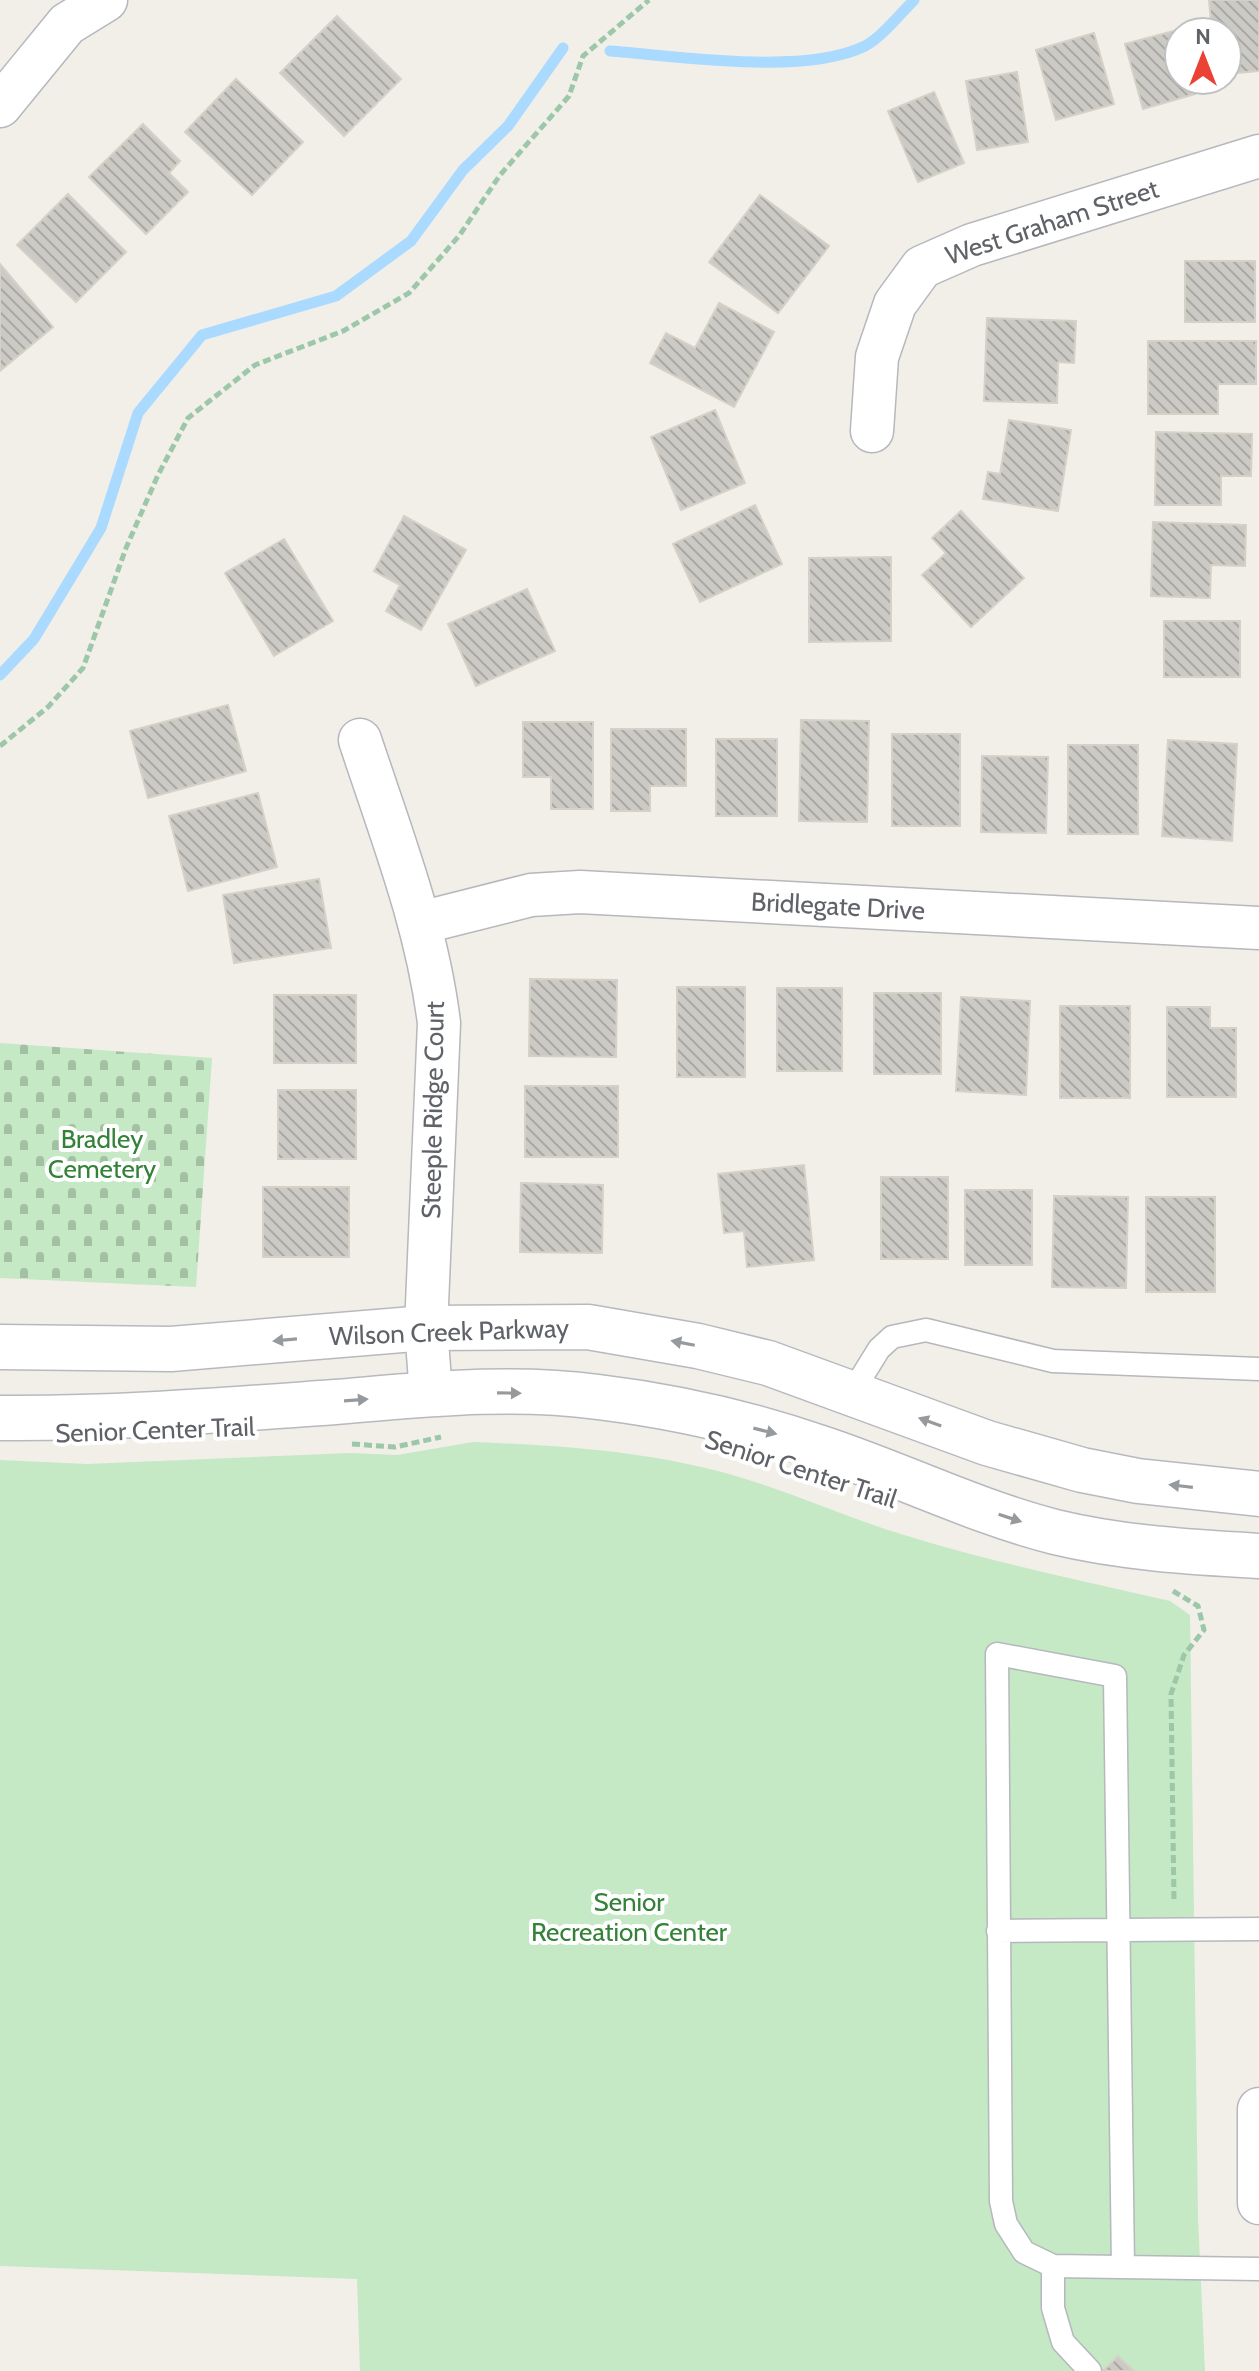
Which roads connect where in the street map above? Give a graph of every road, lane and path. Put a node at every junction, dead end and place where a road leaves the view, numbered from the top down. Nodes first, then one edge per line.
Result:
1 (106, 0) edge
2 (649, 0) edge
3 (0, 106) edge
4 (1259, 156) edge
5 (872, 431) dead end
6 (360, 740) dead end
7 (0, 746) edge
8 (420, 923) junction
9 (1259, 928) edge
10 (426, 1328) junction
11 (0, 1347) edge
12 (1259, 1369) edge
13 (853, 1391) junction
14 (431, 1394) junction
15 (0, 1418) edge
16 (453, 1434) dead end
17 (350, 1444) dead end
18 (1259, 1494) edge
19 (1259, 1556) edge
20 (1158, 1587) dead end
21 (1259, 1929) edge
22 (1120, 1930) junction
23 (1176, 1930) junction
24 (998, 1931) junction
25 (1259, 2109) edge
26 (1259, 2203) edge
27 (1053, 2266) junction
28 (1123, 2267) junction
29 (1259, 2269) edge
30 (1090, 2371) edge

1 - 3 street
2 - 7 path
4 - 5 street, West Graham Street
6 - 8 street, Steeple Ridge Court
8 - 9 street, Bridlegate Drive
8 - 10 street, Steeple Ridge Court
10 -> 11 main road, Wilson Creek Parkway
13 -> 10 main road, Wilson Creek Parkway
10 - 14 street, Steeple Ridge Court
12 - 13 lane
18 -> 13 main road, Wilson Creek Parkway
15 -> 14 main road
14 -> 19 main road
16 - 17 path
20 - 23 path
21 - 23 lane
22 - 23 lane
22 - 24 lane
22 - 24 lane
22 - 28 lane
24 - 27 lane
25 - 26 street
27 - 28 lane
27 - 30 lane
28 - 29 lane

